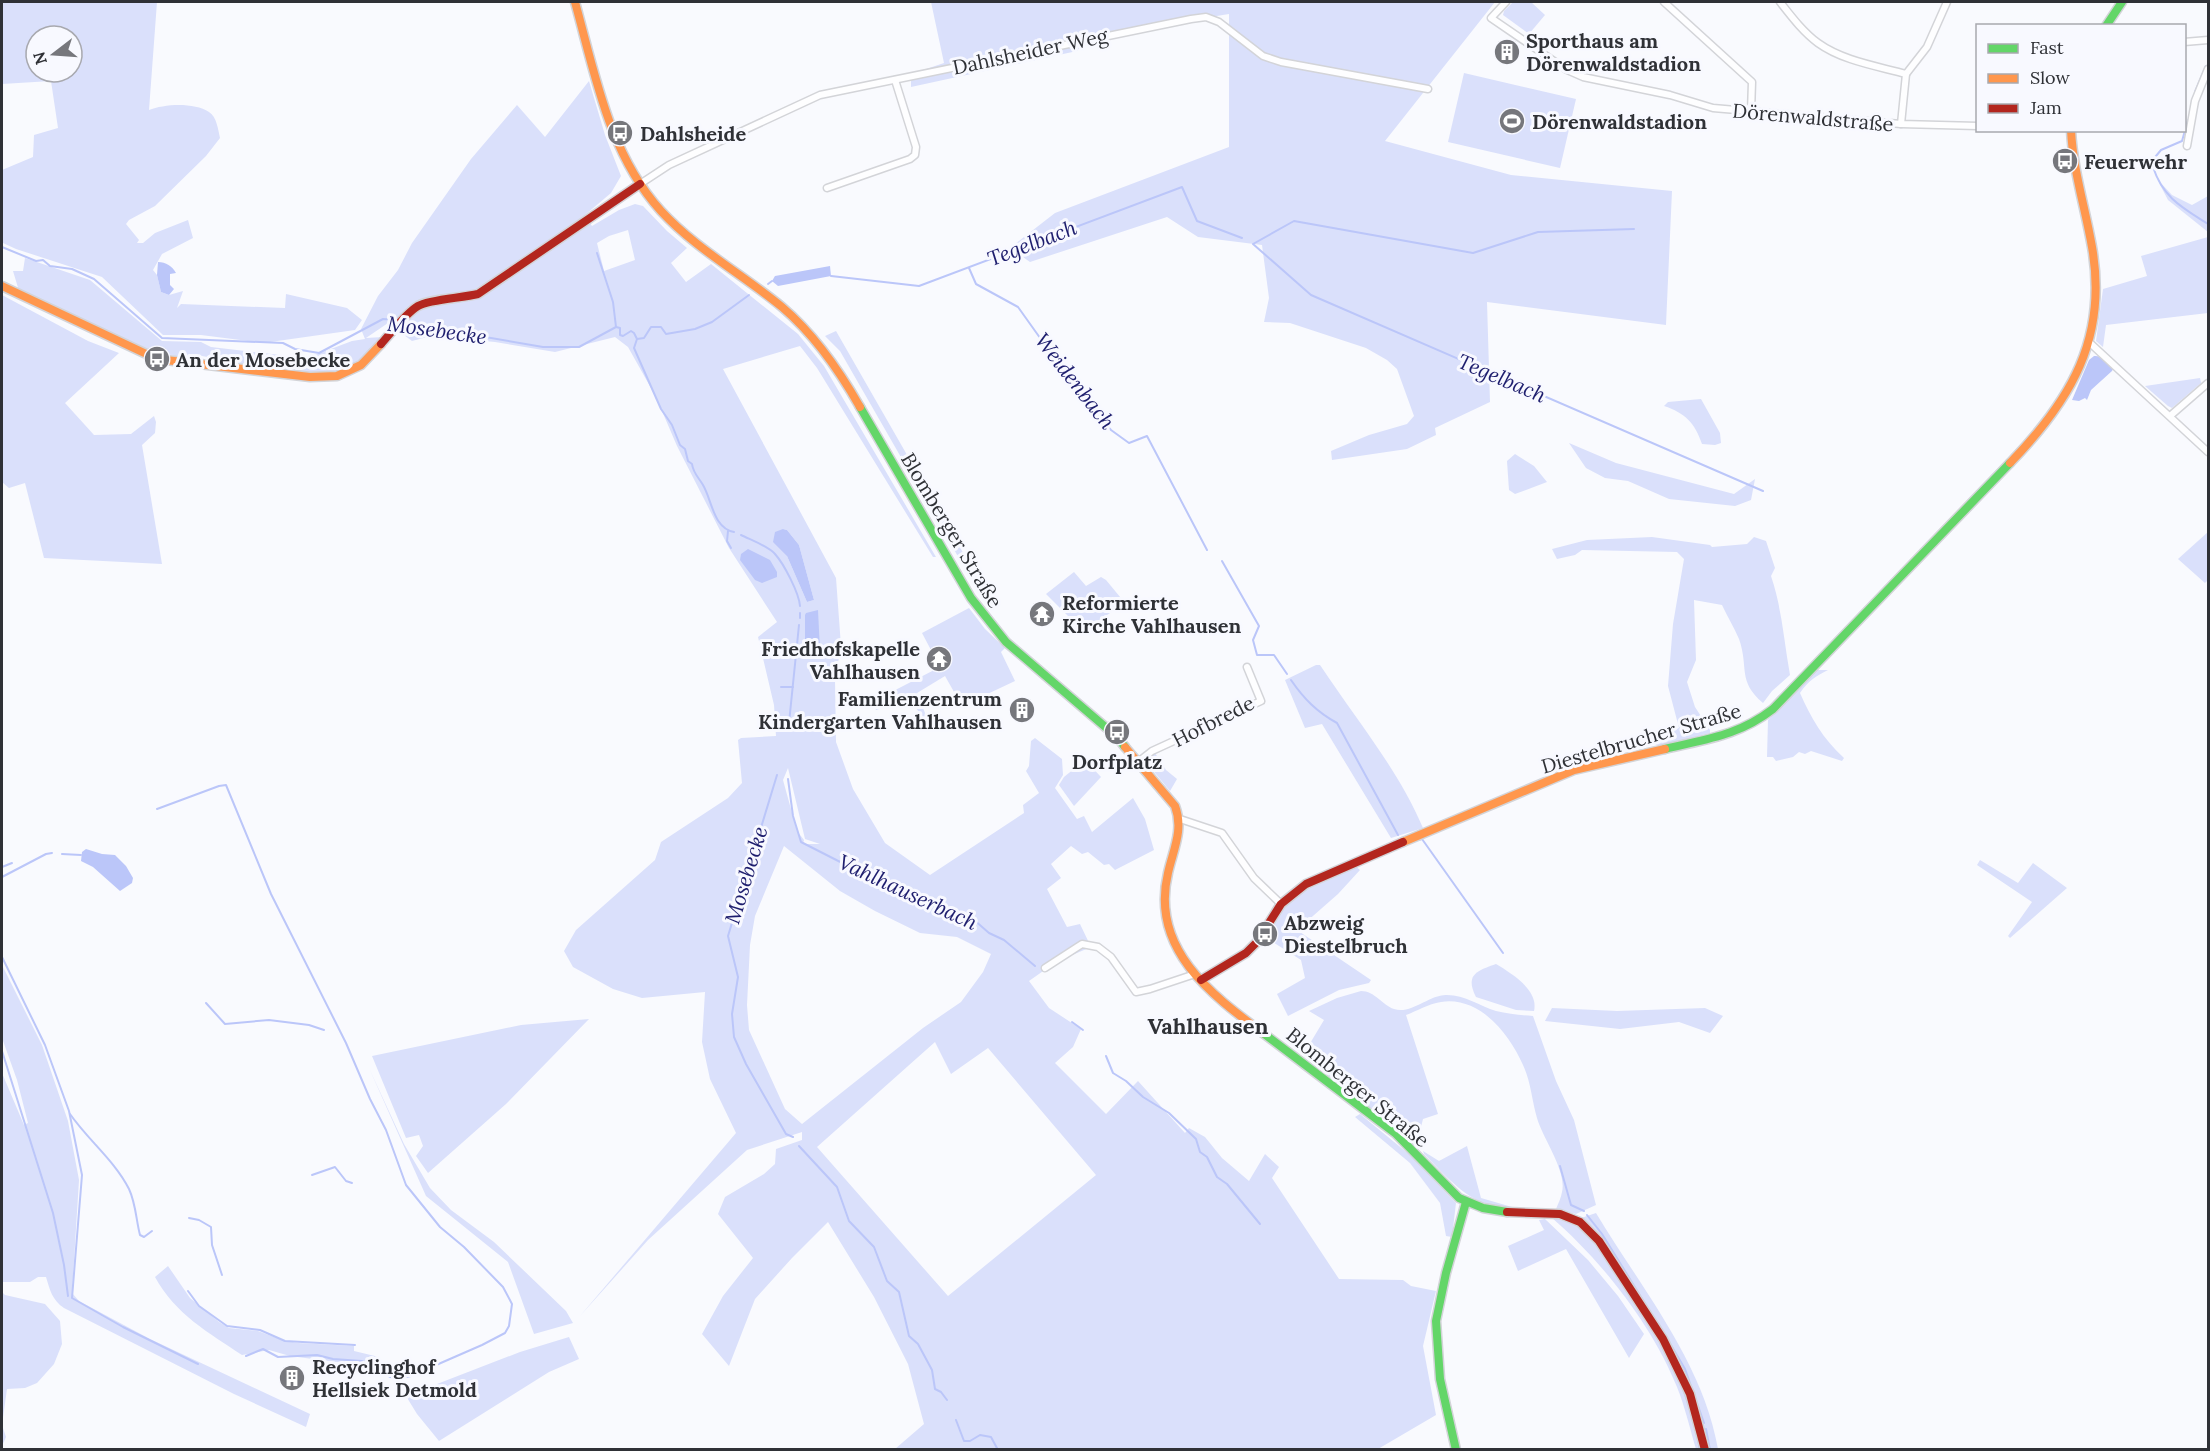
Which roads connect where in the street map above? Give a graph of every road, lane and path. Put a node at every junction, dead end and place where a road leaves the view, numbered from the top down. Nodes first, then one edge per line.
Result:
1 (575, 2) edge
2 (1506, 2) edge
3 (1664, 2) edge
4 (1780, 2) edge
5 (1947, 2) edge
6 (2122, 2) edge
7 (2107, 24) edge
8 (2208, 40) edge
9 (2186, 42) edge
10 (2208, 69) edge
11 (1906, 74) junction
12 (895, 80) junction
13 (1428, 89) dead end
14 (1751, 112) junction
15 (1901, 124) junction
16 (1976, 126) edge
17 (2071, 132) edge
18 (2187, 146) dead end
19 (640, 184) junction
20 (827, 188) dead end
21 (2, 286) edge
22 (2090, 343) junction
23 (2208, 383) edge
24 (2170, 416) junction
25 (2208, 452) edge
26 (1247, 667) dead end
27 (1138, 762) junction
28 (1180, 819) junction
29 (1281, 904) junction
30 (1045, 968) dead end
31 (1198, 977) junction
32 (1466, 1202) junction
33 (1456, 1449) edge
34 (1705, 1449) edge

1 - 19 street, Blomberger Straße
2 - 14 street, Dörenwaldstraße
3 - 14 street
4 - 11 street
5 - 11 street
6 - 7 street
8 - 9 street
10 - 18 street
11 - 15 street
12 - 13 street, Dahlsheider Weg
12 - 19 street, Dahlsheider Weg
12 - 20 street
14 - 15 street, Dörenwaldstraße
15 - 16 street, Dörenwaldstraße
17 - 22 street, Diestelbrucher Straße
19 - 21 street
19 - 27 street, Blomberger Straße
22 - 24 street
22 - 29 street, Diestelbrucher Straße
23 - 24 street
24 - 25 street
26 - 27 street, Hofbrede
27 - 28 street, Blomberger Straße
28 - 29 street
28 - 31 street, Blomberger Straße
29 - 31 street, Diestelbrucher Straße
30 - 31 street
31 - 32 street, Blomberger Straße
32 - 33 street
32 - 34 street, Blomberger Straße

